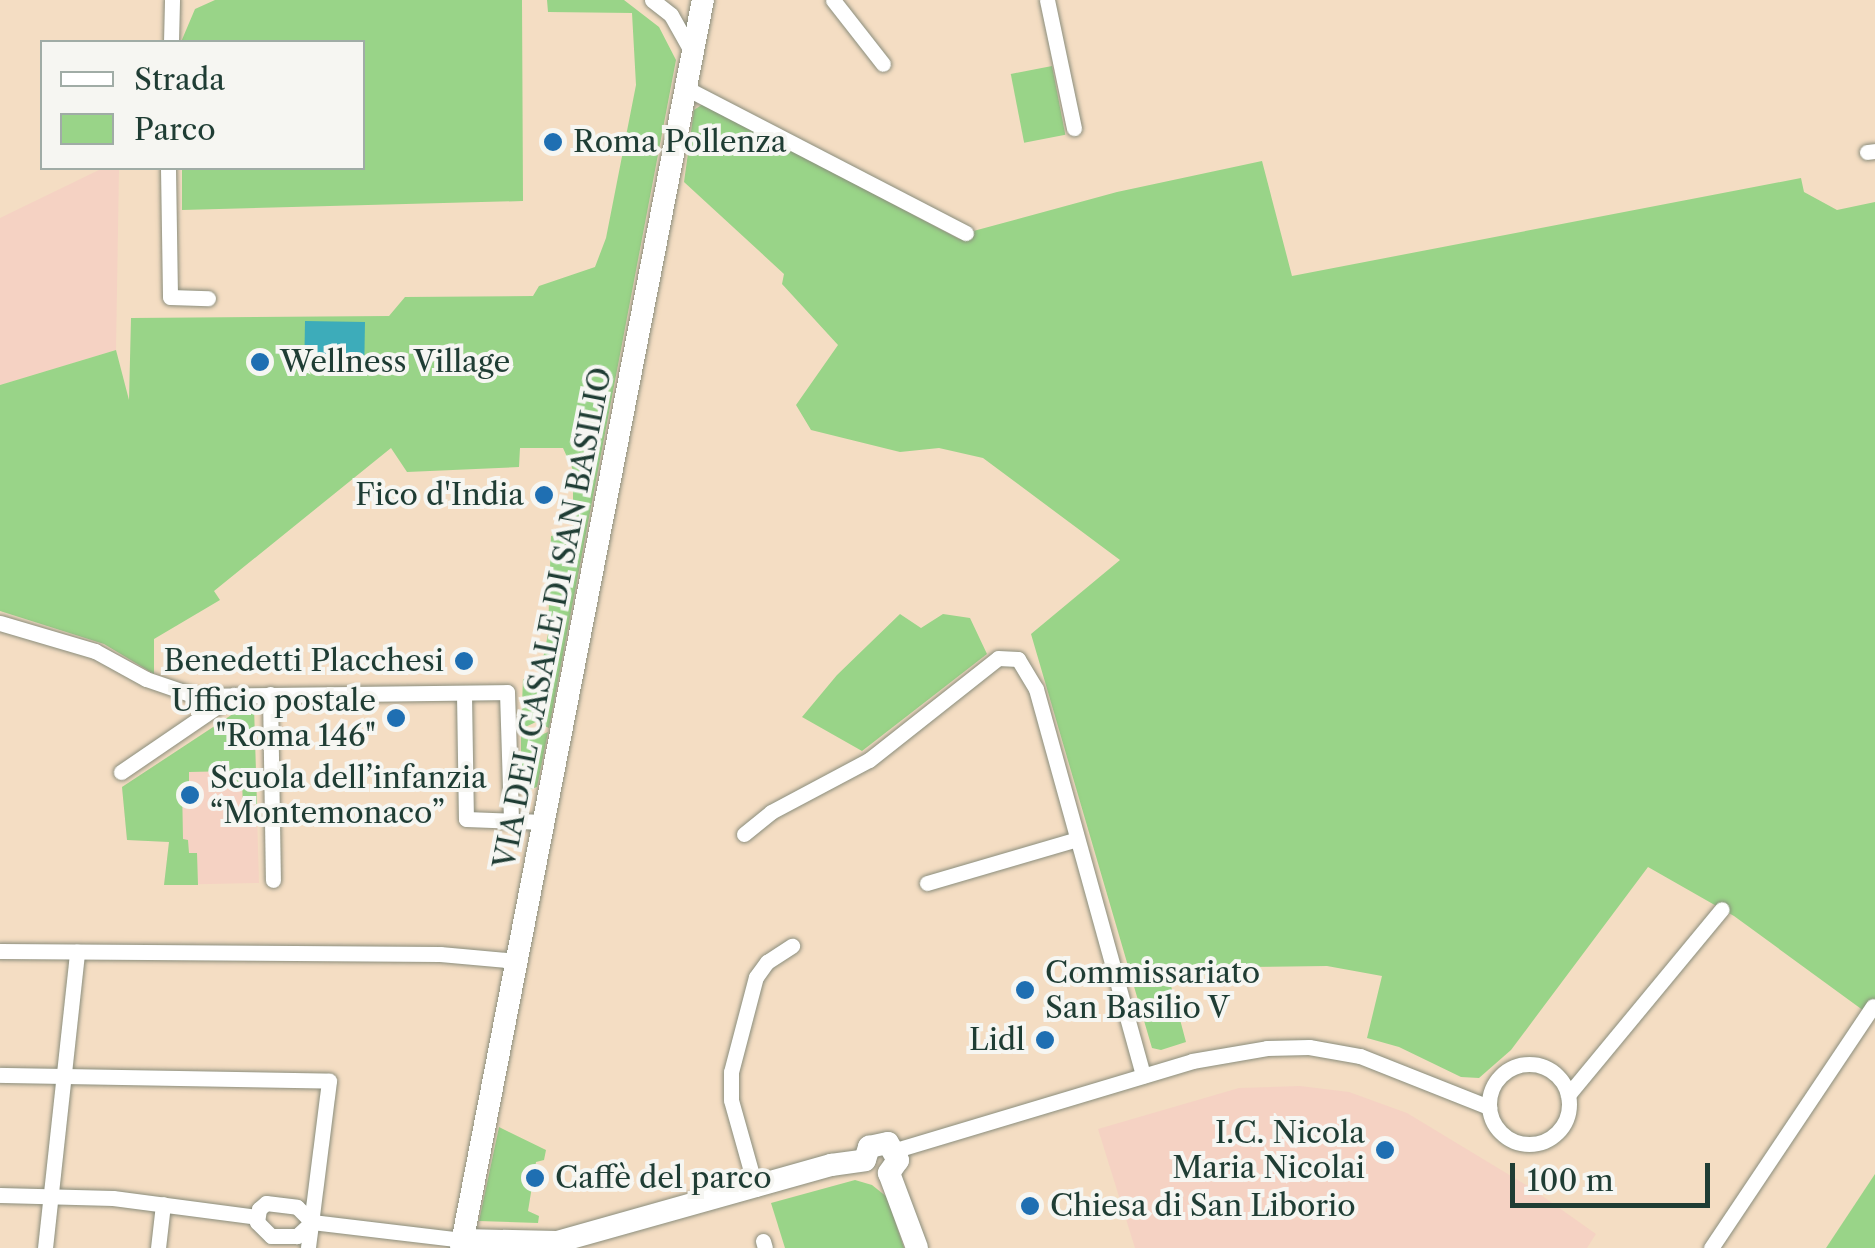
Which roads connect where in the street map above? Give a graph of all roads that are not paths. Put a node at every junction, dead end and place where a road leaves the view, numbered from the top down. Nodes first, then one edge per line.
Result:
1 (172, 0) edge
2 (652, 0) edge
3 (703, 0) edge
4 (832, 0) edge
5 (1047, 0) edge
6 (171, 40) edge
7 (694, 56) junction
8 (883, 64) dead end
9 (688, 89) junction
10 (1074, 128) dead end
11 (168, 170) edge
12 (966, 233) dead end
13 (208, 298) dead end
14 (0, 623) edge
15 (270, 694) junction
16 (464, 694) junction
17 (234, 695) junction
18 (121, 772) dead end
19 (511, 820) junction
20 (544, 822) junction
21 (744, 834) dead end
22 (1077, 839) junction
23 (273, 880) dead end
24 (926, 883) dead end
25 (1722, 909) dead end
26 (792, 946) dead end
27 (0, 952) edge
28 (78, 952) junction
29 (517, 961) junction
30 (1873, 1006) edge
31 (0, 1075) edge
32 (1143, 1075) junction
33 (64, 1076) junction
34 (1568, 1094) junction
35 (1490, 1107) junction
36 (893, 1162) junction
37 (756, 1189) junction
38 (0, 1195) edge
39 (51, 1196) junction
40 (163, 1204) junction
41 (257, 1217) junction
42 (312, 1222) junction
43 (462, 1244) edge
44 (45, 1248) edge
45 (158, 1248) edge
46 (308, 1248) edge
47 (917, 1248) edge
48 (1711, 1248) edge

1 - 6 street
2 - 7 street
3 - 7 street, VIA DEL CASALE DI SAN BASILIO
4 - 8 street
5 - 10 street
7 - 9 street, VIA DEL CASALE DI SAN BASILIO
9 - 12 street
9 - 20 street, VIA DEL CASALE DI SAN BASILIO
11 - 13 street
14 - 17 street
15 - 16 street
15 - 17 street
15 - 23 street
16 - 19 street
16 - 19 street
17 - 18 street
19 - 20 street
20 - 29 street, VIA DEL CASALE DI SAN BASILIO
21 - 22 street
22 - 24 street
22 - 32 street
25 - 34 street
26 - 37 street
27 - 28 street
28 - 29 street
28 - 33 street
29 - 43 street, VIA DEL CASALE DI SAN BASILIO
30 - 48 street
31 - 33 street
32 - 35 street
32 - 36 street
33 - 39 street
33 - 42 street
34 - 35 street
34 - 35 street
36 - 37 street
36 - 47 street
37 - 43 street
38 - 39 street
39 - 40 street
39 - 44 street
40 - 41 street
40 - 45 street
41 - 42 street
41 - 42 street
42 - 43 street
42 - 46 street

